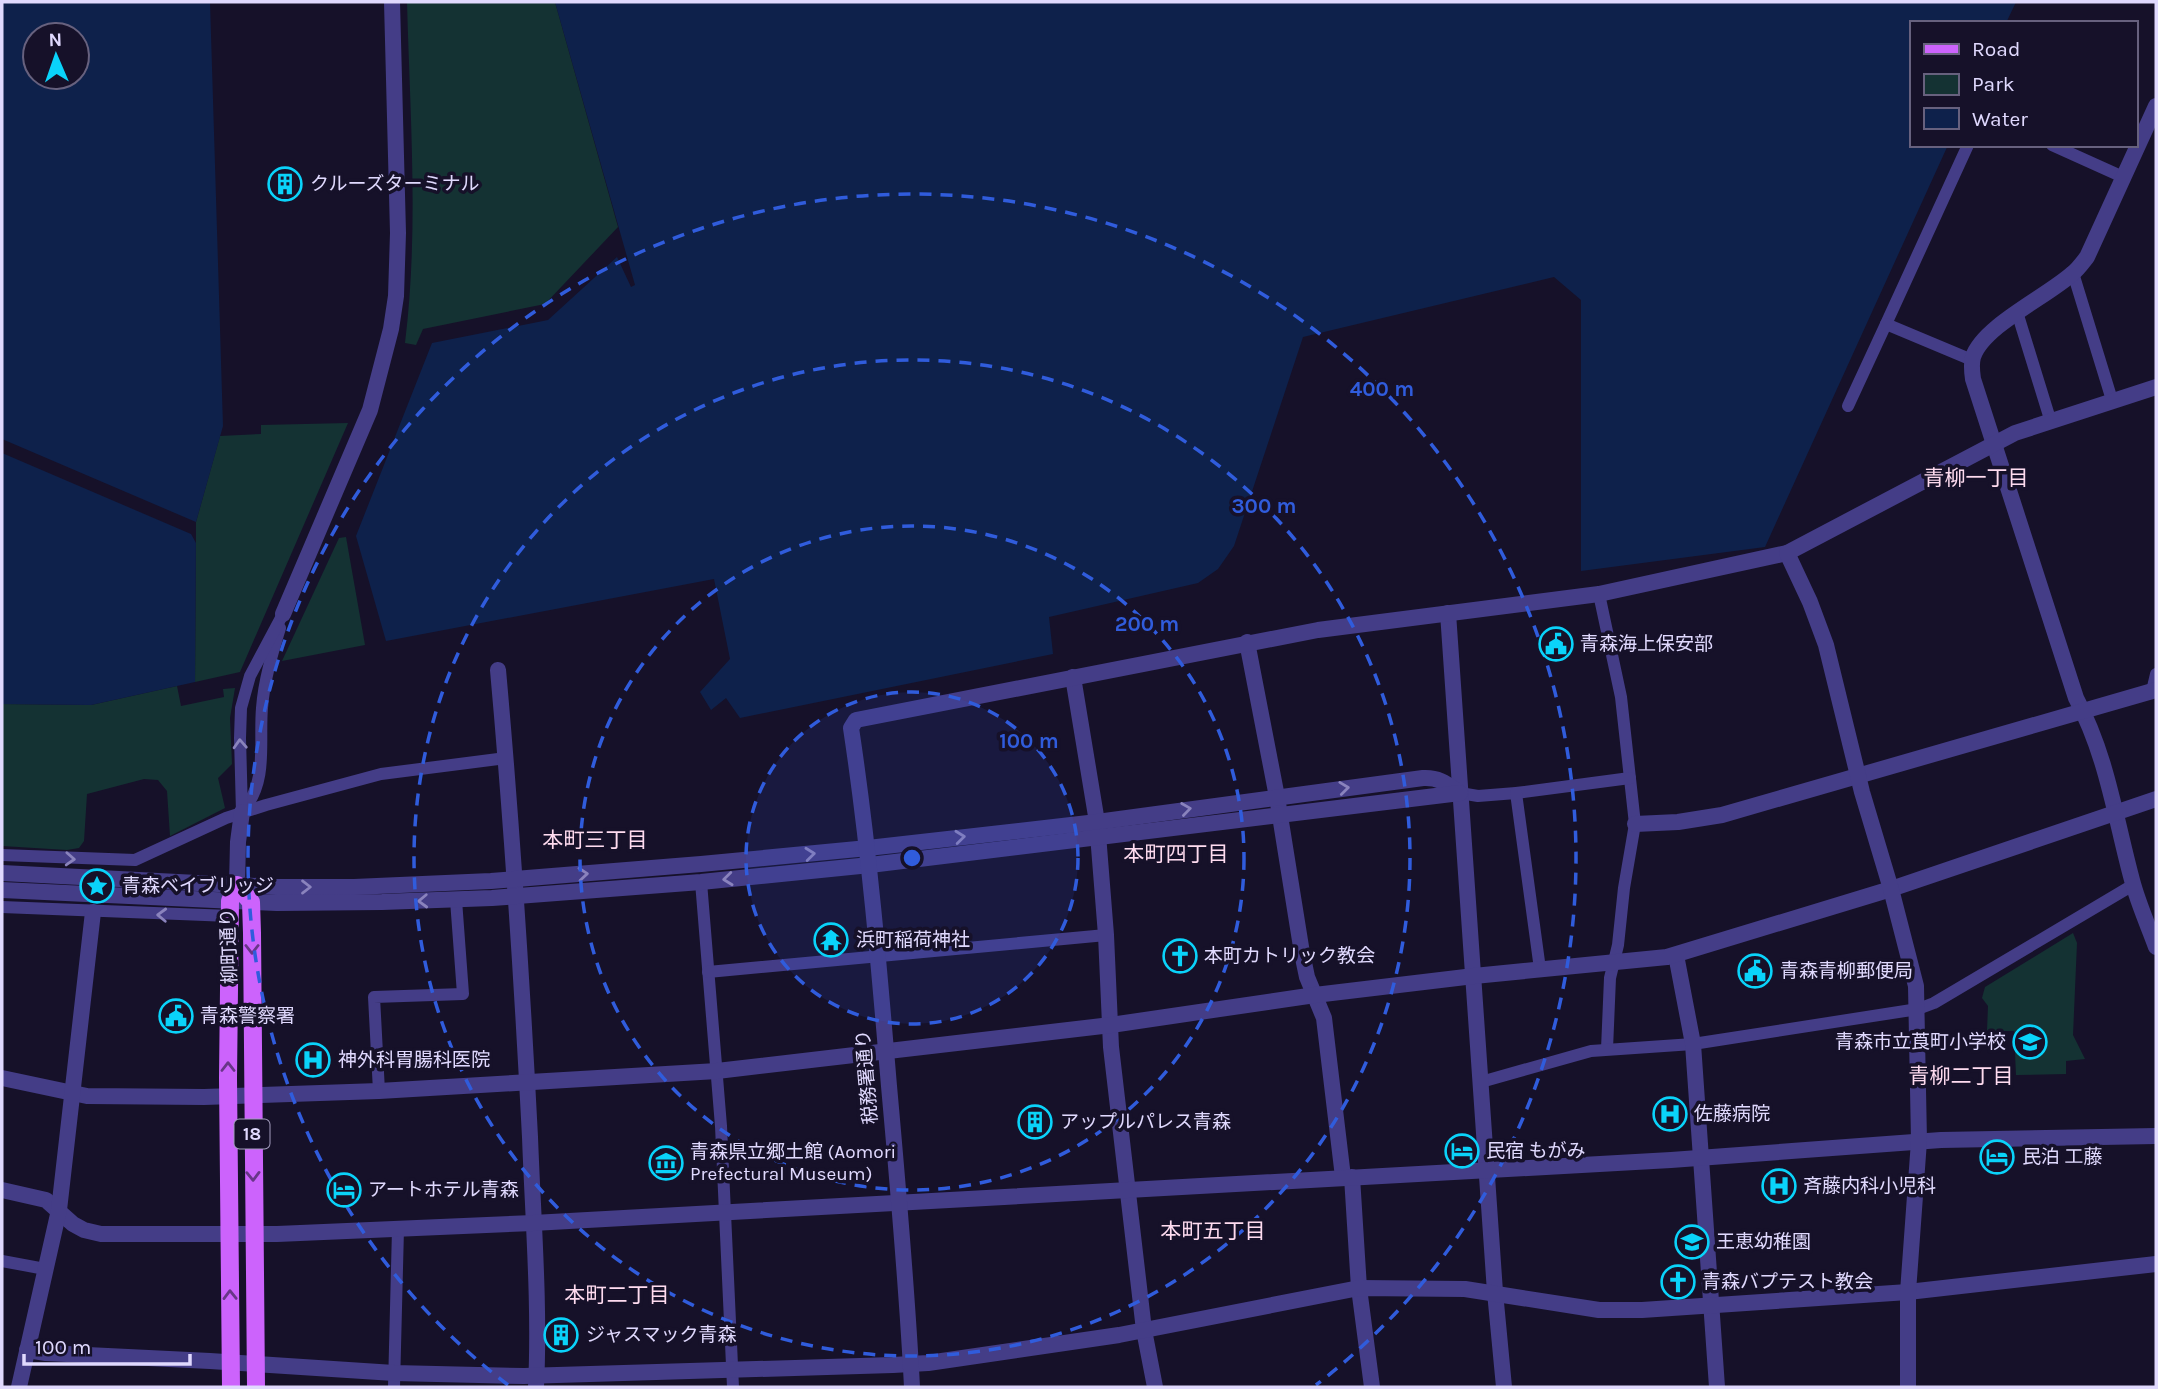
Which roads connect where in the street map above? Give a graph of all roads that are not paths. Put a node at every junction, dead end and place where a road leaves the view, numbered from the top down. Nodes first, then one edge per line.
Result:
1 (392, 2) edge
2 (2156, 106) edge
3 (1967, 147) edge
4 (2056, 147) edge
5 (2137, 147) edge
6 (2137, 147) edge
7 (2123, 177) junction
8 (2073, 273) junction
9 (2017, 312) junction
10 (1886, 324) junction
11 (1972, 360) junction
12 (2156, 387) edge
13 (2112, 400) junction
14 (1848, 406) dead end
15 (2050, 419) junction
16 (1995, 443) junction
17 (1787, 553) junction
18 (1599, 594) junction
19 (283, 614) junction
20 (1448, 614) junction
21 (1247, 642) junction
22 (498, 670) dead end
23 (2156, 674) edge
24 (1073, 677) junction
25 (2154, 691) edge
26 (2083, 711) junction
27 (506, 758) junction
28 (1858, 777) junction
29 (1630, 778) junction
30 (1460, 793) junction
31 (1516, 793) junction
32 (1277, 797) junction
33 (2156, 799) edge
34 (243, 810) junction
35 (1279, 814) junction
36 (2116, 814) junction
37 (1635, 824) junction
38 (1098, 830) junction
39 (868, 848) junction
40 (2, 855) edge
41 (870, 865) junction
42 (2, 873) edge
43 (515, 878) junction
44 (701, 882) junction
45 (2133, 885) junction
46 (1891, 889) junction
47 (2, 890) edge
48 (516, 896) junction
49 (456, 900) junction
50 (233, 901) junction
51 (251, 902) junction
52 (2, 907) edge
53 (93, 912) junction
54 (1106, 935) junction
55 (2156, 947) edge
56 (1676, 955) junction
57 (878, 957) junction
58 (1615, 961) junction
59 (1540, 968) junction
60 (708, 972) junction
61 (1474, 976) junction
62 (1315, 995) junction
63 (1918, 1009) junction
64 (1111, 1025) junction
65 (1693, 1044) junction
66 (1607, 1049) junction
67 (886, 1050) junction
68 (717, 1071) junction
69 (2, 1078) edge
70 (1481, 1082) junction
71 (527, 1083) junction
72 (379, 1091) junction
73 (71, 1093) junction
74 (228, 1097) junction
75 (252, 1097) junction
76 (2156, 1136) edge
77 (1919, 1141) junction
78 (1699, 1158) junction
79 (1486, 1170) junction
80 (1348, 1177) junction
81 (1126, 1189) junction
82 (2, 1190) edge
83 (900, 1204) junction
84 (59, 1210) junction
85 (725, 1214) junction
86 (533, 1223) junction
87 (398, 1229) junction
88 (253, 1234) junction
89 (229, 1235) junction
90 (2, 1261) edge
91 (2156, 1264) edge
92 (45, 1269) junction
93 (1360, 1289) junction
94 (1495, 1292) junction
95 (1908, 1292) junction
96 (1712, 1306) junction
97 (1144, 1331) junction
98 (27, 1350) junction
99 (231, 1362) junction
100 (256, 1364) junction
101 (910, 1364) junction
102 (732, 1370) junction
103 (394, 1380) edge
104 (536, 1381) edge
105 (19, 1387) edge
106 (231, 1387) edge
107 (256, 1387) edge
108 (733, 1387) edge
109 (912, 1387) edge
110 (1155, 1387) edge
111 (1372, 1387) edge
112 (1504, 1387) edge
113 (1717, 1387) edge
114 (1908, 1387) edge

1 - 19 street
2 - 5 street
3 - 10 street
4 - 7 street
6 - 7 street
7 - 8 street
8 - 9 street
8 - 13 street
9 - 11 street
9 - 15 street
10 - 11 street
10 - 14 street
11 - 16 street
12 - 13 street, 税務署通り
13 - 15 street, 税務署通り
15 - 16 street, 税務署通り
16 - 17 street, 税務署通り
16 - 26 street
17 - 18 street, 税務署通り
17 - 28 street
18 - 20 street, 税務署通り
18 - 29 street
19 - 34 street
34 -> 19 street
20 - 21 street, 税務署通り
20 - 30 street
21 - 24 street, 税務署通り
21 - 32 street
22 - 27 street
23 - 25 street
24 - 38 street
24 - 39 street, 税務署通り
25 - 26 street
26 - 28 street
26 - 36 street
27 - 34 street
27 - 43 street
28 - 37 street
28 - 46 street
29 - 31 street
29 - 37 street
30 - 31 street
32 -> 30 street
30 - 35 street
30 - 61 street
31 - 59 street
32 - 35 street
38 -> 32 street
33 - 36 street
40 -> 34 street
34 - 50 street
35 - 38 street
35 - 62 street
36 - 45 street
36 - 46 street
37 - 58 street
39 -> 38 street
38 - 41 street
38 - 54 street
39 - 41 street, 税務署通り
43 -> 39 street
41 -> 44 street
41 - 57 street, 税務署通り
42 - 50 street
43 - 48 street
50 -> 43 street
44 - 48 street
44 - 60 street
45 - 55 street
45 - 63 street
46 - 56 street
46 - 63 street
47 - 50 street
48 - 49 street
48 - 71 street
49 -> 51 street
49 - 72 street
50 - 51 main road, 柳町通り
50 -> 53 street
74 -> 50 main road, 柳町通り / 18
51 -> 75 main road, 柳町通り / 18
52 - 53 street
53 - 73 street
54 - 57 street
54 - 64 street
56 - 58 street
56 - 65 street
57 - 60 street
57 - 67 street, 税務署通り
58 - 59 street
58 - 66 street
59 - 61 street
60 - 68 street
61 - 62 street
61 - 70 street
62 - 64 street
62 - 80 street
63 - 65 street
63 - 77 street
64 - 67 street
64 - 81 street
65 - 66 street
65 - 78 street
66 - 70 street
67 - 68 street
67 - 83 street, 税務署通り
68 - 71 street
68 - 85 street
69 - 73 street
70 - 79 street
71 - 72 street
71 - 86 street
72 - 75 street
73 - 74 street
73 - 84 street
74 - 75 street
74 - 89 main road, 柳町通り / 18
75 -> 88 main road, 柳町通り / 18
76 - 77 street
77 - 78 street
77 - 95 street
78 - 79 street
78 - 96 street
79 - 80 street
79 - 94 street
80 - 81 street
80 - 93 street
81 - 83 street
81 - 97 street
82 - 84 street
83 - 85 street
83 - 101 street, 税務署通り
84 - 89 street
84 - 92 street
85 - 86 street
85 - 102 street
86 - 87 street
86 - 104 street
87 - 88 street
87 - 103 street
88 - 89 street
88 - 100 main road, 柳町通り / 18
99 -> 89 main road, 柳町通り / 18
90 - 92 street
91 - 95 street
92 - 98 street
93 - 94 street
93 - 97 street
93 - 111 street
94 - 96 street
94 - 112 street
95 - 96 street
95 - 114 street
96 - 113 street
97 - 101 street
97 - 110 street
98 - 99 street
98 - 105 street
99 - 100 street
99 - 106 main road, 柳町通り / 18
100 - 103 street
100 - 107 main road, 柳町通り / 18
101 - 102 street
101 - 109 street, 税務署通り
102 - 104 street
102 - 108 street
103 - 104 street

